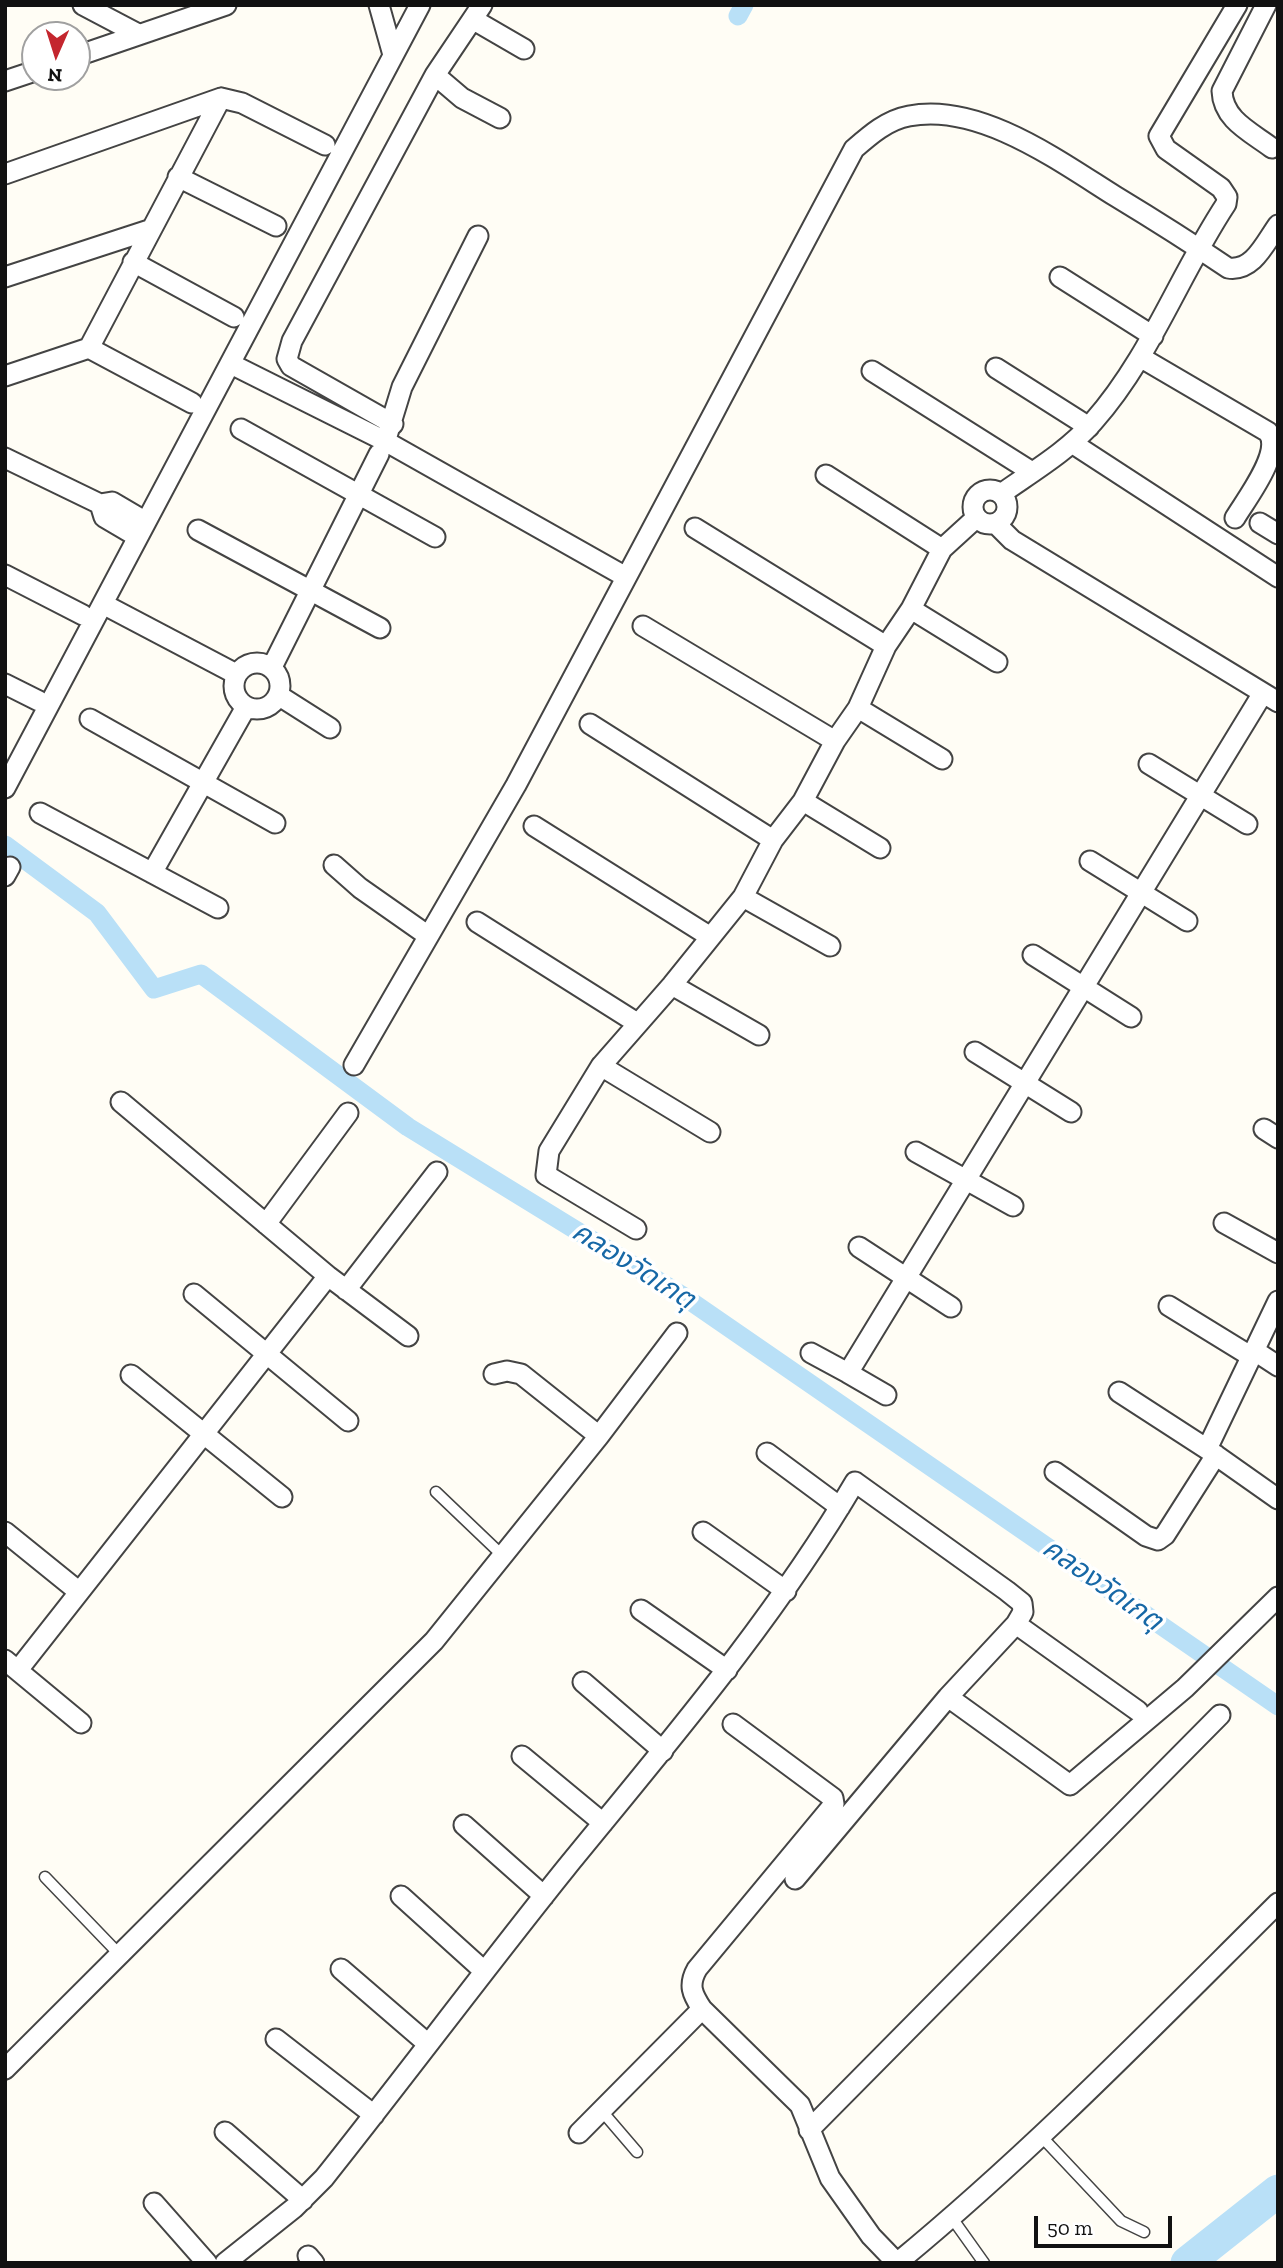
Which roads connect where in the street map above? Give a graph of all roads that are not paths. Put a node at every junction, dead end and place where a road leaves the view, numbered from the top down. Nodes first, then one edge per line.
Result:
1 (83, 5) edge
2 (226, 5) edge
3 (379, 5) edge
4 (1237, 5) edge
5 (417, 8) edge
6 (1270, 9) edge
7 (478, 13) edge
8 (138, 34) junction
9 (524, 49) dead end
10 (91, 51) edge
11 (393, 55) junction
12 (435, 75) junction
13 (221, 98) junction
14 (500, 118) dead end
15 (325, 145) dead end
16 (1272, 148) dead end
17 (5, 174) edge
18 (178, 177) junction
19 (1278, 225) edge
20 (276, 226) dead end
21 (149, 230) junction
22 (478, 236) dead end
23 (1197, 247) junction
24 (132, 262) junction
25 (5, 277) edge
26 (1060, 277) dead end
27 (234, 317) dead end
28 (1153, 336) junction
29 (89, 348) junction
30 (1140, 357) junction
31 (231, 364) junction
32 (996, 368) dead end
33 (872, 371) dead end
34 (5, 376) edge
35 (192, 403) dead end
36 (1089, 427) junction
37 (241, 429) dead end
38 (386, 440) junction
39 (1072, 443) junction
40 (5, 458) edge
41 (1032, 472) junction
42 (826, 475) dead end
43 (1001, 494) junction
44 (359, 495) junction
45 (976, 518) junction
46 (1235, 518) dead end
47 (1260, 523) dead end
48 (996, 524) junction
49 (695, 528) dead end
50 (142, 529) junction
51 (198, 530) dead end
52 (1278, 534) edge
53 (435, 537) dead end
54 (942, 549) junction
55 (5, 575) edge
56 (626, 577) junction
57 (1278, 577) edge
58 (310, 592) junction
59 (103, 604) junction
60 (911, 609) junction
61 (83, 615) dead end
62 (643, 626) dead end
63 (380, 628) dead end
64 (886, 646) junction
65 (997, 662) dead end
66 (272, 667) junction
67 (236, 674) junction
68 (5, 684) edge
69 (278, 695) junction
70 (1270, 698) edge
71 (39, 701) dead end
72 (246, 708) junction
73 (858, 708) junction
74 (90, 719) dead end
75 (590, 724) dead end
76 (331, 727) dead end
77 (835, 741) junction
78 (942, 759) dead end
79 (1149, 764) dead end
80 (202, 784) junction
81 (5, 788) edge
82 (1200, 797) junction
83 (803, 801) junction
84 (40, 813) dead end
85 (275, 823) dead end
86 (1247, 824) dead end
87 (534, 826) dead end
88 (773, 840) junction
89 (880, 848) dead end
90 (1090, 861) dead end
91 (334, 865) dead end
92 (152, 873) junction
93 (1143, 892) junction
94 (743, 897) junction
95 (218, 908) dead end
96 (1187, 921) dead end
97 (477, 922) dead end
98 (427, 935) junction
99 (709, 936) junction
100 (830, 946) dead end
101 (1033, 956) dead end
102 (672, 985) junction
103 (1085, 988) junction
104 (1131, 1017) dead end
105 (637, 1023) junction
106 (759, 1035) dead end
107 (975, 1052) dead end
108 (354, 1065) dead end
109 (601, 1066) junction
110 (1025, 1083) junction
111 (121, 1102) dead end
112 (1071, 1112) dead end
113 (348, 1113) dead end
114 (710, 1132) dead end
115 (916, 1152) dead end
116 (437, 1172) dead end
117 (967, 1178) junction
118 (1013, 1206) dead end
119 (1224, 1223) dead end
120 (266, 1224) junction
121 (636, 1229) dead end
122 (859, 1247) dead end
123 (1278, 1253) edge
124 (328, 1276) junction
125 (906, 1277) junction
126 (346, 1290) junction
127 (194, 1294) dead end
128 (1278, 1301) edge
129 (1169, 1306) dead end
130 (951, 1307) dead end
131 (677, 1333) dead end
132 (408, 1336) dead end
133 (811, 1353) dead end
134 (1254, 1354) junction
135 (267, 1355) junction
136 (1278, 1366) edge
137 (848, 1373) junction
138 (494, 1374) dead end
139 (131, 1375) dead end
140 (1119, 1392) dead end
141 (886, 1395) dead end
142 (348, 1421) dead end
143 (204, 1435) junction
144 (599, 1436) junction
145 (1212, 1452) junction
146 (767, 1453) dead end
147 (1055, 1472) dead end
148 (436, 1492) dead end
149 (282, 1497) dead end
150 (1278, 1499) edge
151 (840, 1507) junction
152 (5, 1532) edge
153 (703, 1532) dead end
154 (503, 1556) junction
155 (78, 1591) junction
156 (786, 1591) junction
157 (1278, 1597) edge
158 (641, 1610) dead end
159 (1016, 1624) junction
160 (12, 1665) edge
161 (727, 1670) junction
162 (583, 1682) dead end
163 (948, 1698) junction
164 (1138, 1711) dead end
165 (1220, 1715) dead end
166 (81, 1723) dead end
167 (733, 1724) dead end
168 (663, 1751) junction
169 (522, 1756) dead end
170 (603, 1823) junction
171 (464, 1825) dead end
172 (45, 1877) dead end
173 (795, 1879) dead end
174 (401, 1896) dead end
175 (544, 1896) junction
176 (1278, 1903) edge
177 (120, 1954) junction
178 (341, 1969) dead end
179 (484, 1971) junction
180 (702, 2009) junction
181 (276, 2039) dead end
182 (428, 2044) junction
183 (5, 2068) edge
184 (601, 2110) junction
185 (374, 2115) junction
186 (809, 2130) junction
187 (225, 2132) dead end
188 (579, 2133) dead end
189 (1040, 2135) junction
190 (637, 2152) dead end
191 (303, 2200) junction
192 (154, 2203) dead end
193 (952, 2218) junction
194 (1144, 2232) dead end
195 (207, 2263) edge
196 (225, 2263) edge
197 (897, 2263) edge
198 (984, 2263) edge

1 - 8 street
2 - 8 street
3 - 11 street
4 - 23 street
5 - 11 street
6 - 16 street
7 - 9 street
7 - 12 street
8 - 10 street
11 - 31 street
12 - 14 street
12 - 38 street
13 - 15 street
13 - 17 street
13 - 18 street
18 - 20 street
18 - 21 street
19 - 23 street
21 - 24 street
21 - 25 street
22 - 38 street
23 - 28 street
23 - 56 street
24 - 27 street
24 - 29 street
26 - 28 street
28 - 30 street
29 - 34 street
29 - 35 street
30 - 36 street
30 - 46 street
31 - 38 street
31 - 50 street
32 - 36 street
33 - 41 street
36 - 39 street
37 - 44 street
38 - 44 street
38 - 56 street
39 - 41 street
39 - 57 street
40 - 50 street
41 - 43 street
42 - 54 street
43 - 45 street
43 - 48 street
44 - 53 street
44 - 58 street
45 - 48 street
45 - 54 street
47 - 52 street
48 - 70 street
49 - 64 street
50 - 59 street
51 - 58 street
54 - 60 street
55 - 61 street
56 - 98 street
58 - 63 street
58 - 66 street
59 - 67 street
59 - 81 street
60 - 64 street
60 - 65 street
62 - 77 street
64 - 73 street
66 - 67 street
66 - 69 street
67 - 72 street
68 - 71 street
69 - 72 street
69 - 76 street
70 - 82 street
72 - 80 street
73 - 77 street
73 - 78 street
74 - 80 street
75 - 88 street
77 - 83 street
79 - 82 street
80 - 85 street
80 - 92 street
82 - 86 street
82 - 93 street
83 - 88 street
83 - 89 street
84 - 92 street
87 - 99 street
88 - 94 street
90 - 93 street
91 - 98 street
92 - 95 street
93 - 96 street
93 - 103 street
94 - 99 street
94 - 100 street
97 - 105 street
98 - 108 street
99 - 102 street
101 - 103 street
102 - 105 street
102 - 106 street
103 - 104 street
103 - 110 street
105 - 109 street
107 - 110 street
109 - 114 street
109 - 121 street
110 - 112 street
110 - 117 street
111 - 120 street
113 - 120 street
115 - 117 street
116 - 126 street
117 - 118 street
117 - 125 street
119 - 123 street
120 - 124 street
122 - 125 street
124 - 126 street
124 - 135 street
125 - 130 street
125 - 137 street
126 - 132 street
127 - 135 street
128 - 134 street
129 - 134 street
131 - 144 street
133 - 137 street
134 - 136 street
134 - 145 street
135 - 142 street
135 - 143 street
137 - 141 street
138 - 144 street
139 - 143 street
140 - 145 street
143 - 149 street
143 - 155 street
144 - 154 street
145 - 147 street
145 - 150 street
146 - 151 street
148 - 154 lane
151 - 156 street
151 - 159 street
152 - 155 street
153 - 156 street
154 - 177 street
155 - 160 street
156 - 161 street
157 - 163 street
158 - 161 street
159 - 163 street
159 - 164 street
160 - 166 street
161 - 168 street
162 - 168 street
163 - 173 street
165 - 186 street
167 - 180 street
168 - 170 street
169 - 170 street
170 - 175 street
171 - 175 street
172 - 177 lane
174 - 179 street
175 - 179 street
176 - 189 street
177 - 183 street
178 - 182 street
179 - 182 street
180 - 184 street
180 - 186 street
181 - 185 street
182 - 185 street
184 - 188 street
184 - 190 lane
185 - 191 street
186 - 197 street
187 - 191 street
189 - 193 street
189 - 194 lane
191 - 196 street
192 - 195 street
193 - 197 street
193 - 198 lane

